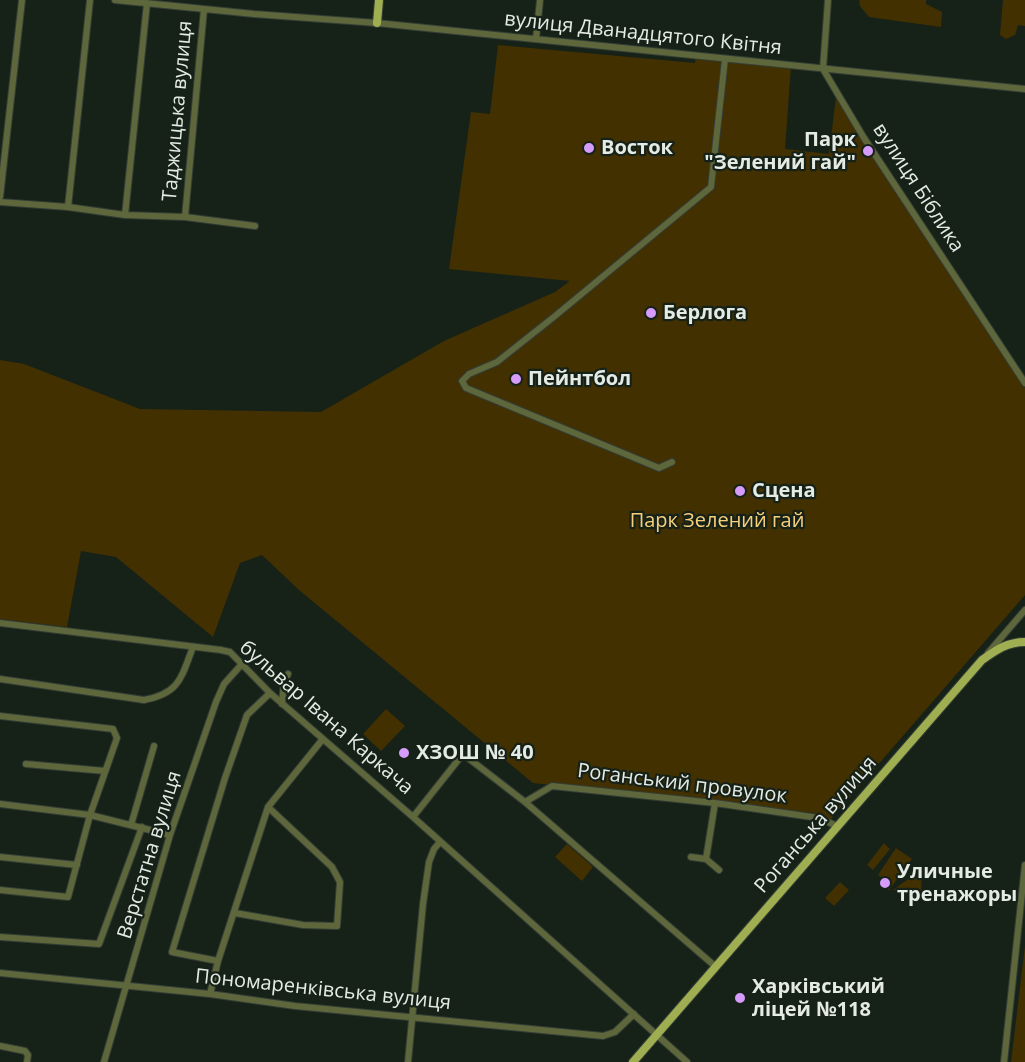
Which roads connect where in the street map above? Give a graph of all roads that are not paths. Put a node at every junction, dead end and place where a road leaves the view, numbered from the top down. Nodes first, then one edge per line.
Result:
1 (22, 0) edge
2 (90, 0) edge
3 (115, 0) edge
4 (379, 0) edge
5 (540, 0) edge
6 (828, 0) edge
7 (147, 3) junction
8 (204, 9) junction
9 (377, 23) junction
10 (536, 39) junction
11 (725, 59) junction
12 (823, 69) junction
13 (1025, 89) edge
14 (0, 197) edge
15 (0, 202) edge
16 (68, 207) junction
17 (125, 215) junction
18 (185, 217) junction
19 (255, 226) dead end
20 (1025, 383) edge
21 (672, 462) dead end
22 (1025, 610) edge
23 (0, 623) edge
24 (1025, 642) edge
25 (193, 647) junction
26 (982, 660) junction
27 (242, 664) junction
28 (288, 674) dead end
29 (0, 679) edge
30 (270, 693) junction
31 (282, 704) junction
32 (0, 716) edge
33 (322, 740) junction
34 (154, 746) dead end
35 (26, 764) dead end
36 (105, 771) junction
37 (525, 802) junction
38 (715, 803) junction
39 (0, 804) edge
40 (268, 807) junction
41 (90, 815) junction
42 (413, 817) junction
43 (131, 825) junction
44 (837, 826) junction
45 (142, 827) junction
46 (170, 835) junction
47 (440, 842) junction
48 (0, 857) edge
49 (691, 857) dead end
50 (706, 859) junction
51 (77, 865) junction
52 (1025, 865) edge
53 (719, 870) dead end
54 (0, 890) edge
55 (235, 913) junction
56 (0, 937) edge
57 (218, 961) junction
58 (716, 967) junction
59 (0, 973) edge
60 (127, 986) junction
61 (210, 994) junction
62 (634, 1014) junction
63 (412, 1018) junction
64 (658, 1034) junction
65 (0, 1046) edge
66 (685, 1061) edge
67 (27, 1062) edge
68 (104, 1062) edge
69 (408, 1062) edge
70 (633, 1062) edge
71 (1004, 1062) edge

1 - 14 street
2 - 16 street
3 - 7 street, вулиця Дванадцятого Квітня
4 - 9 main road
5 - 10 street
6 - 12 street
7 - 8 street, вулиця Дванадцятого Квітня
7 - 17 street
8 - 9 street, вулиця Дванадцятого Квітня
8 - 18 street, Таджицька вулиця
9 - 10 street, вулиця Дванадцятого Квітня
10 - 11 street, вулиця Дванадцятого Квітня
11 - 12 street, вулиця Дванадцятого Квітня
11 - 21 street
12 - 13 street, вулиця Дванадцятого Квітня
12 - 20 street, вулиця Біблика
15 - 16 street
16 - 17 street
17 - 18 street
18 - 19 street
22 - 26 street, Роганська вулиця
23 - 25 street, бульвар Івана Каркача
24 - 26 main road
25 - 27 street, бульвар Івана Каркача
25 - 29 street
26 - 44 main road, Роганська вулиця
27 - 30 street, бульвар Івана Каркача
27 - 46 street, Верстатна вулиця
28 - 31 street
30 - 31 street, бульвар Івана Каркача
30 - 57 street
31 - 33 street, бульвар Івана Каркача
32 - 36 street
33 - 40 street
33 - 42 street, бульвар Івана Каркача
34 - 43 street
35 - 36 street
36 - 41 street
37 - 38 street, Роганський провулок
37 - 42 street, бульвар Івана Каркача
37 - 58 street, бульвар Івана Каркача
38 - 44 street, Роганський провулок
38 - 50 street
39 - 41 street
40 - 55 street
40 - 55 street
41 - 43 street
41 - 51 street
42 - 47 street, бульвар Івана Каркача
43 - 45 street
44 - 58 main road, Роганська вулиця
45 - 46 street
45 - 56 street
46 - 60 street, Верстатна вулиця
47 - 62 street, бульвар Івана Каркача
47 - 63 street
48 - 51 street
49 - 50 street
50 - 53 street
51 - 54 street
52 - 71 street
55 - 57 street
57 - 61 street
58 - 64 main road, Роганська вулиця
59 - 60 street, Пономаренківська вулиця
60 - 61 street, Пономаренківська вулиця
60 - 68 street, Верстатна вулиця
61 - 63 street, Пономаренківська вулиця
62 - 63 street, Пономаренківська вулиця
62 - 64 street, бульвар Івана Каркача
63 - 69 street
64 - 66 street, бульвар Івана Каркача
64 - 70 main road, Роганська вулиця
65 - 67 street

